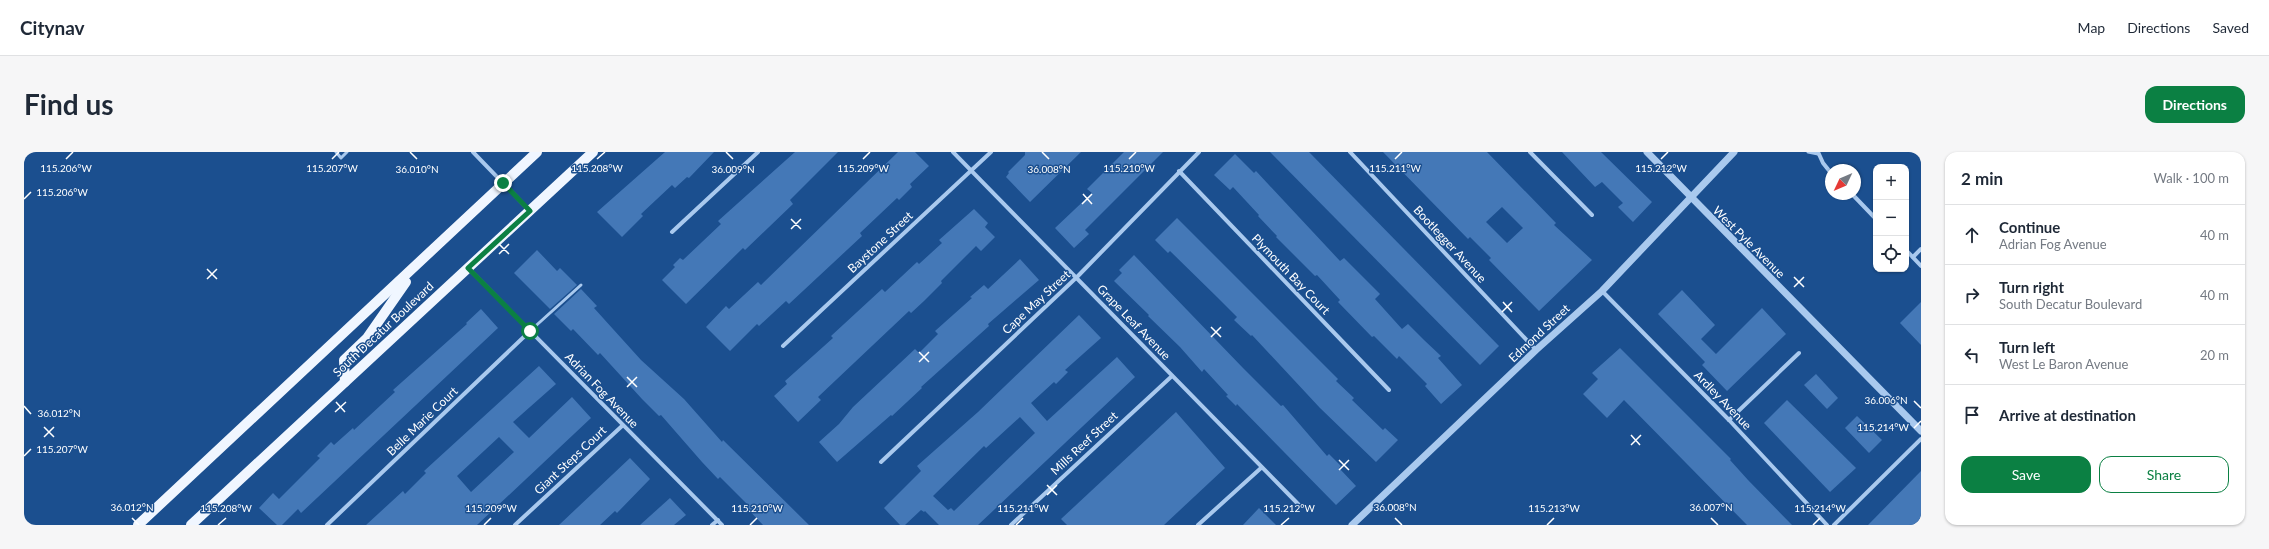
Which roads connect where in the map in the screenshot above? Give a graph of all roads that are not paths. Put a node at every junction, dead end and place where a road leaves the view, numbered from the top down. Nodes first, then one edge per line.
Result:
1 (336, 152) edge
2 (347, 152) edge
3 (473, 152) edge
4 (537, 152) edge
5 (593, 152) edge
6 (758, 152) edge
7 (953, 152) edge
8 (990, 152) edge
9 (1199, 152) edge
10 (1350, 152) edge
11 (1530, 152) edge
12 (1646, 152) edge
13 (1734, 152) edge
14 (1808, 152) edge
15 (1818, 153) edge
16 (1825, 164) edge
17 (971, 170) junction
18 (1179, 171) junction
19 (503, 183) junction
20 (1690, 197) junction
21 (1858, 200) edge
22 (530, 211) junction
23 (1592, 215) dead end
24 (1873, 216) edge
25 (672, 232) dead end
26 (1921, 249) edge
27 (1909, 253) edge
28 (1913, 257) junction
29 (417, 265) junction
30 (1921, 266) edge
31 (468, 268) junction
32 (1077, 277) junction
33 (580, 285) dead end
34 (1602, 291) junction
35 (530, 331) junction
36 (783, 346) dead end
37 (1536, 350) junction
38 (1799, 353) dead end
39 (1172, 376) junction
40 (345, 382) junction
41 (1389, 390) dead end
42 (1729, 420) junction
43 (622, 426) junction
44 (1921, 431) edge
45 (1921, 439) edge
46 (881, 462) dead end
47 (1261, 468) junction
48 (1300, 506) dead end
49 (718, 520) junction
50 (138, 525) edge
51 (191, 525) edge
52 (327, 525) edge
53 (515, 525) edge
54 (712, 525) edge
55 (722, 525) edge
56 (1011, 525) edge
57 (1198, 525) edge
58 (1352, 525) edge
59 (1827, 525) edge
60 (1834, 525) edge

1 - 2 lane
3 - 19 street
4 - 19 main road, South Decatur Boulevard
5 - 22 main road, South Decatur Boulevard
6 - 25 street
7 - 17 street, Grape Leaf Avenue
8 - 17 street, Baystone Street
9 - 18 street, Cape May Street
10 - 37 street, Bootlegger Avenue
11 - 23 street
12 - 20 street, West Pyle Avenue
13 - 20 street, Edmond Street
14 - 15 lane
15 - 16 street
17 - 32 street, Grape Leaf Avenue
17 - 36 street, Baystone Street
18 - 32 street, Cape May Street
18 - 41 street, Plymouth Bay Court
19 - 22 street
19 - 29 main road, South Decatur Boulevard
20 - 34 street, Edmond Street
20 - 44 street, West Pyle Avenue
21 - 24 street
22 - 31 main road, South Decatur Boulevard
26 - 28 street
27 - 28 street
28 - 30 street
29 - 40 main road
29 - 50 main road, South Decatur Boulevard
31 - 35 street, Adrian Fog Avenue
31 - 40 main road, South Decatur Boulevard
32 - 39 street, Grape Leaf Avenue
32 - 46 street, Cape May Street
33 - 35 lane
34 - 37 street, Edmond Street
34 - 42 street, Ardley Avenue
35 - 43 street, Adrian Fog Avenue
35 - 52 street, Belle Marie Court
37 - 58 street, Edmond Street
38 - 42 street
39 - 47 street, Grape Leaf Avenue
39 - 56 street, Mills Reef Street
40 - 51 main road, South Decatur Boulevard
42 - 59 street, Ardley Avenue
43 - 49 street, Adrian Fog Avenue
43 - 53 street, Giant Steps Court
45 - 60 street
47 - 48 street, Grape Leaf Avenue
47 - 57 street
49 - 54 street
49 - 55 street, Adrian Fog Avenue

